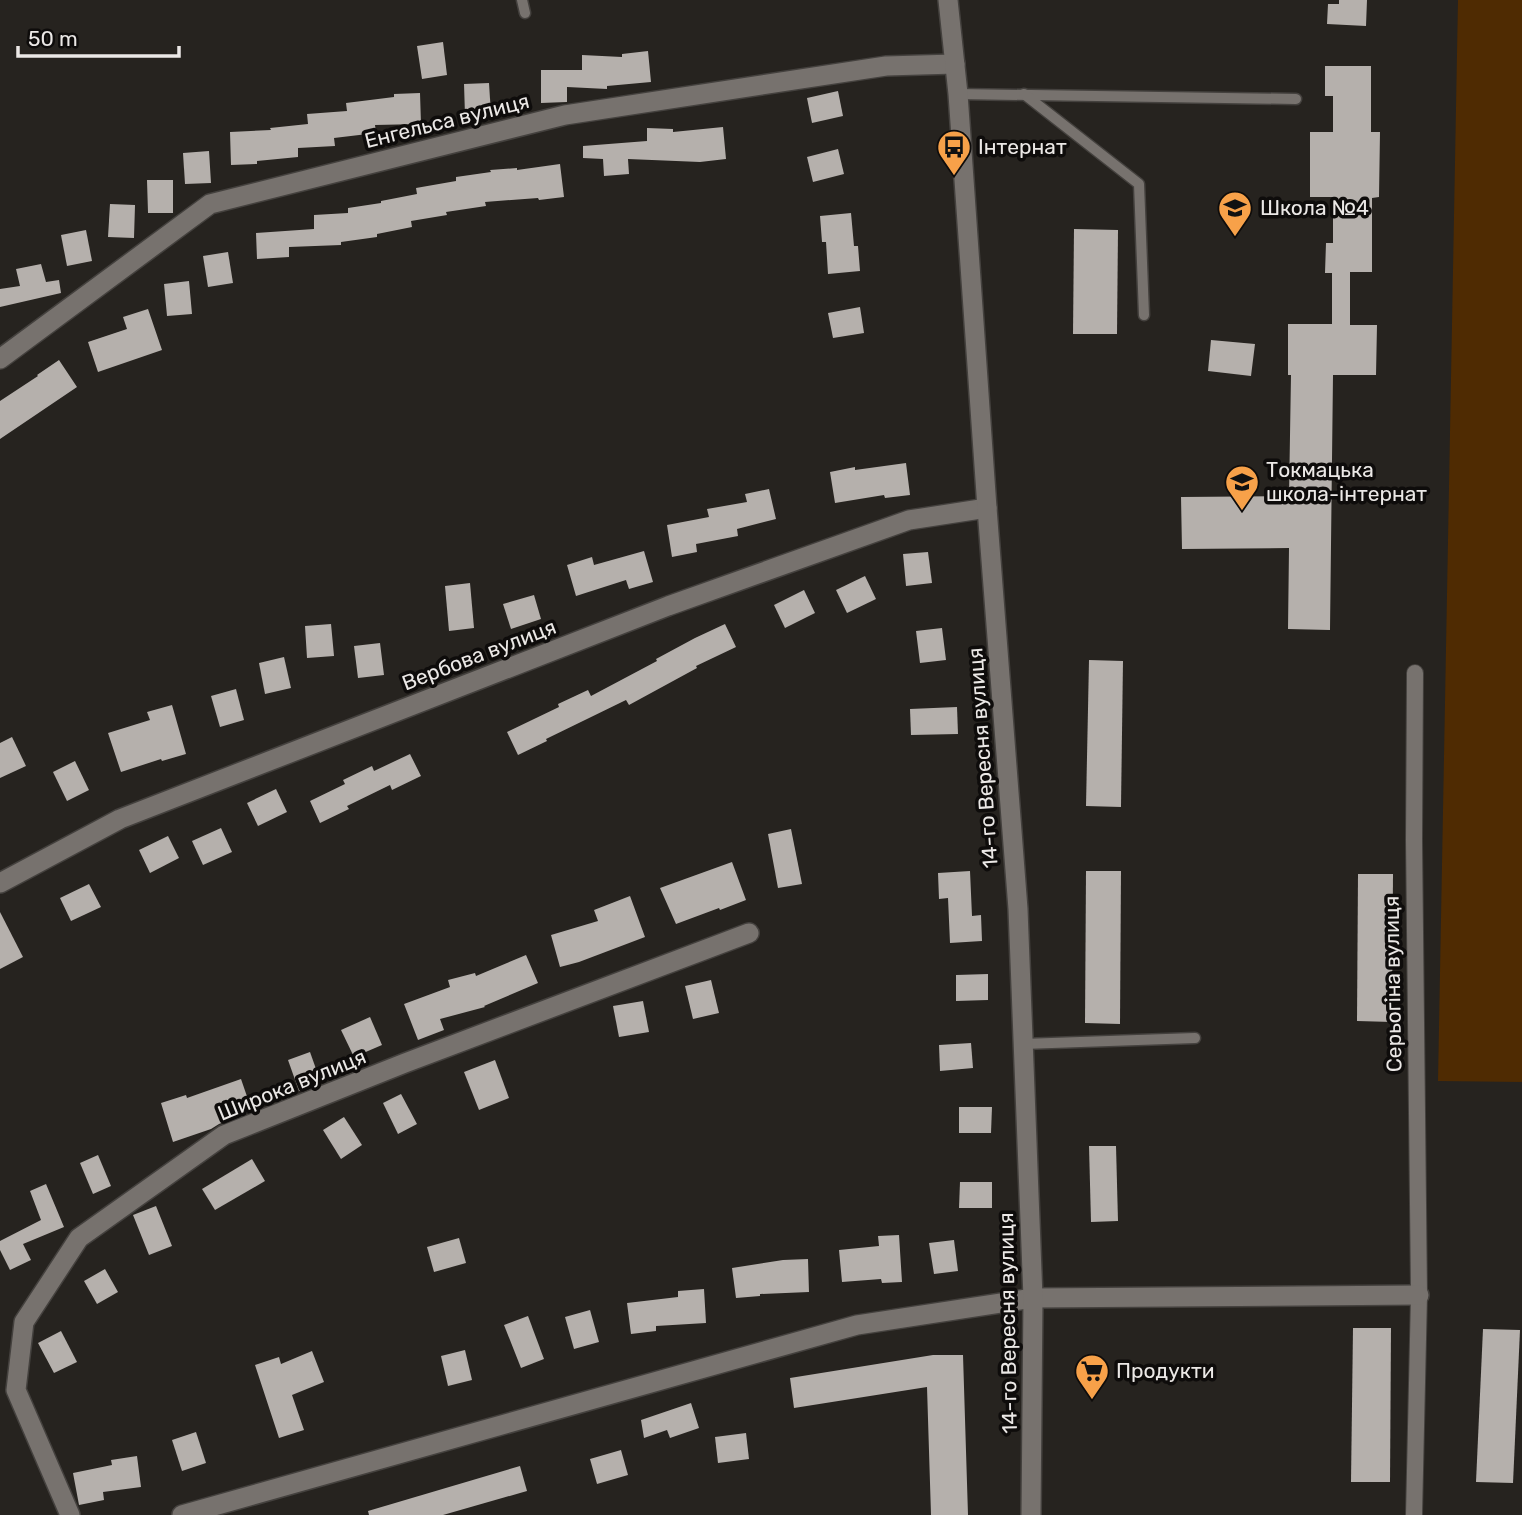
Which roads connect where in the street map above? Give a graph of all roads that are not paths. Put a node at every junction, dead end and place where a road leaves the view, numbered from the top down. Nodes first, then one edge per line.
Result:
1 (522, 0) edge
2 (948, 0) edge
3 (525, 13) dead end
4 (955, 64) junction
5 (958, 94) junction
6 (1024, 94) junction
7 (1296, 99) dead end
8 (1144, 315) dead end
9 (0, 359) edge
10 (987, 508) junction
11 (1415, 673) dead end
12 (0, 883) edge
13 (749, 933) dead end
14 (1195, 1038) dead end
15 (1023, 1044) junction
16 (1419, 1295) junction
17 (1033, 1298) junction
18 (69, 1515) edge
19 (182, 1515) edge
20 (1031, 1515) edge
21 (1414, 1515) edge

1 - 3 lane
2 - 4 street, 14-го Вересня вулиця
4 - 5 street, 14-го Вересня вулиця
4 - 9 street, Енгельса вулиця
5 - 6 lane
5 - 10 street, 14-го Вересня вулиця
6 - 7 lane
6 - 8 lane
10 - 12 street, Вербова вулиця
10 - 15 street, 14-го Вересня вулиця
11 - 16 street, Серьогіна вулиця
13 - 18 street, Широка вулиця
14 - 15 lane
15 - 17 street, 14-го Вересня вулиця
16 - 17 street
16 - 21 street, Серьогіна вулиця
17 - 19 street
17 - 20 street, 14-го Вересня вулиця

